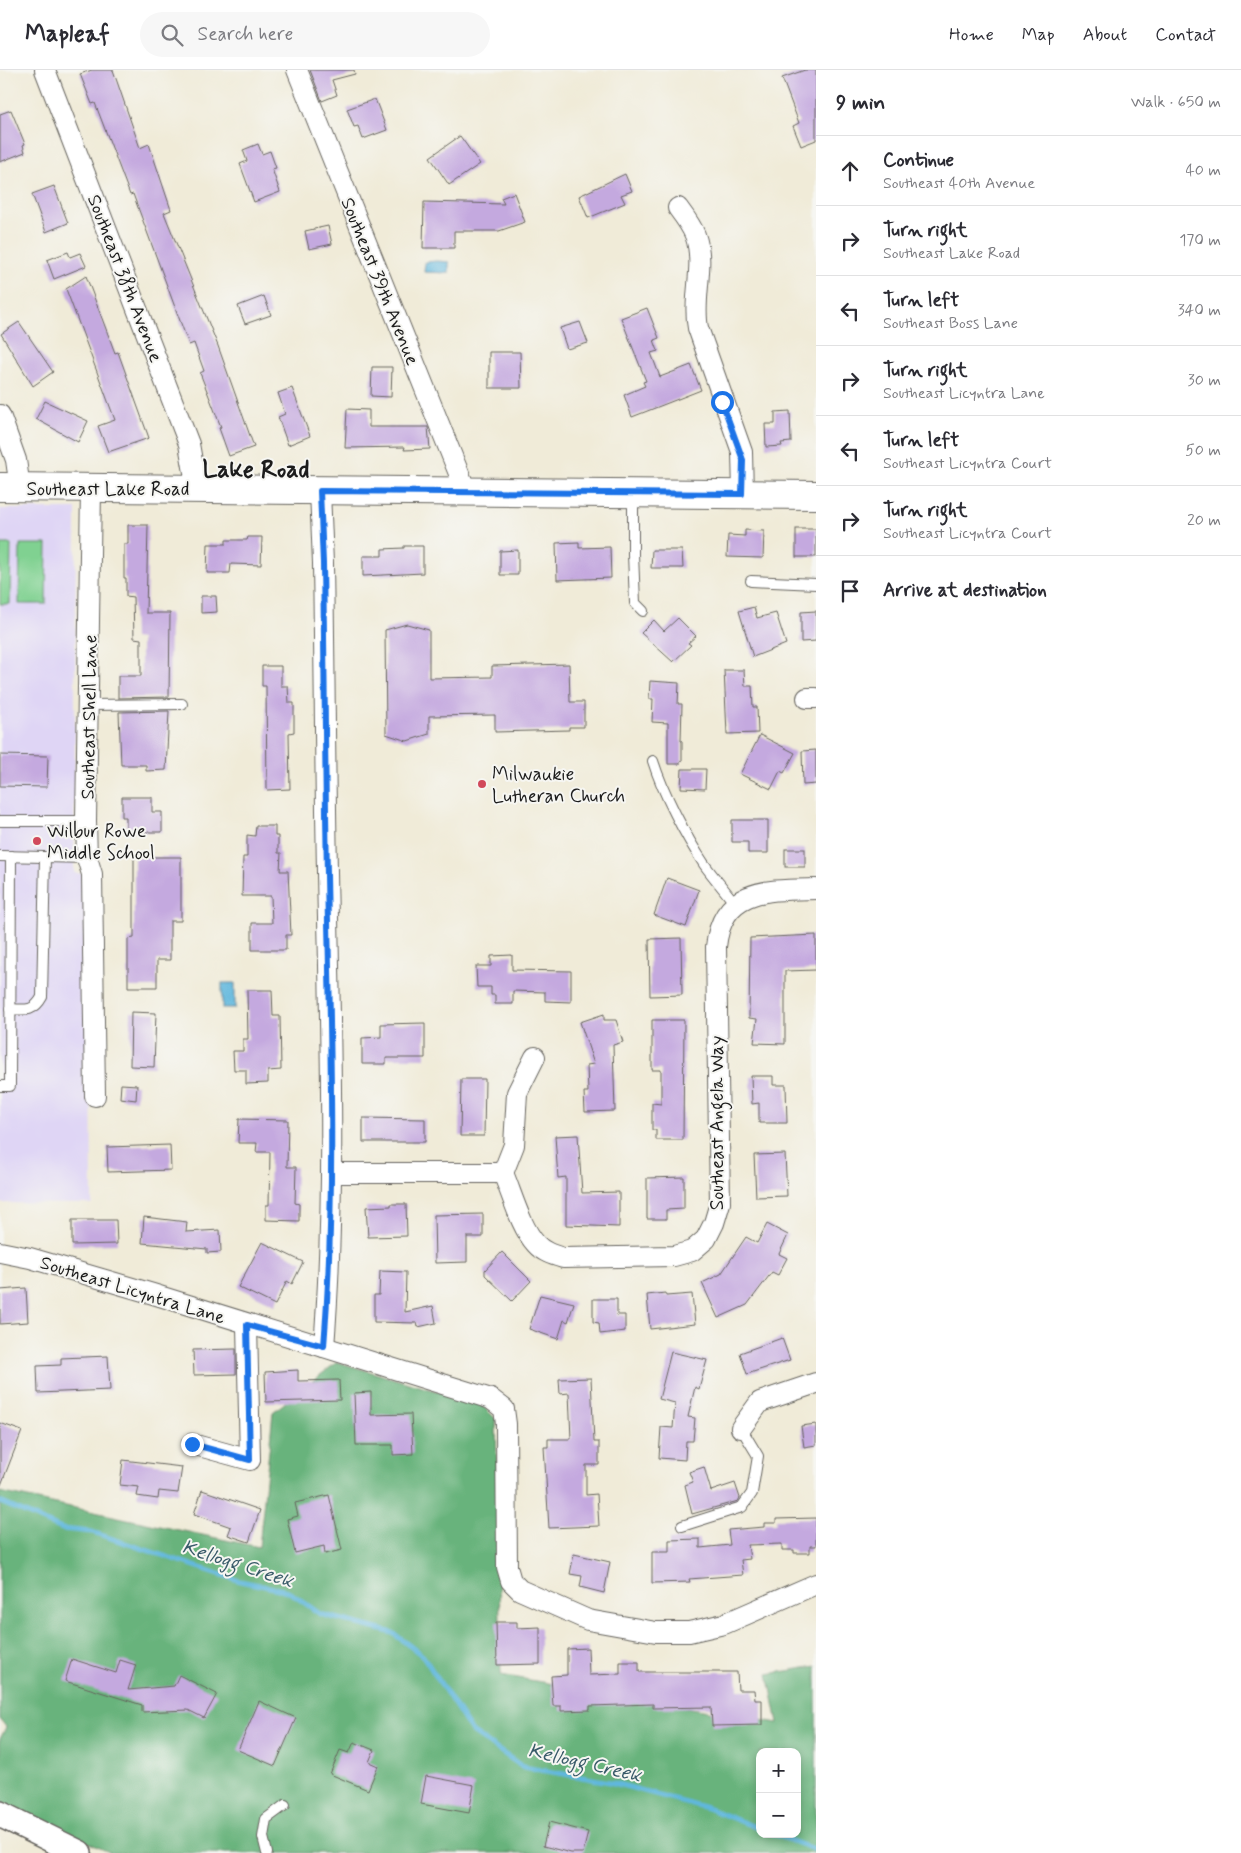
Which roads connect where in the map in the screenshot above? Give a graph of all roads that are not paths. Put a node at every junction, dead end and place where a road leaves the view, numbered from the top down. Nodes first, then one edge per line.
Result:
1 (46, 70) edge
2 (296, 70) edge
3 (678, 208) dead end
4 (0, 415) edge
5 (10, 488) edge
6 (91, 488) junction
7 (197, 489) junction
8 (320, 491) junction
9 (466, 491) junction
10 (633, 494) junction
11 (742, 494) junction
12 (816, 495) edge
13 (751, 582) dead end
14 (816, 584) edge
15 (642, 611) dead end
16 (182, 704) dead end
17 (88, 705) junction
18 (654, 761) dead end
19 (0, 821) edge
20 (86, 821) junction
21 (0, 856) edge
22 (11, 856) junction
23 (45, 857) junction
24 (87, 858) junction
25 (816, 889) edge
26 (735, 904) junction
27 (10, 1009) junction
28 (535, 1057) dead end
29 (0, 1086) edge
30 (95, 1096) dead end
31 (331, 1173) junction
32 (503, 1173) junction
33 (0, 1252) edge
34 (247, 1325) junction
35 (324, 1346) junction
36 (816, 1383) edge
37 (741, 1428) joint
38 (192, 1444) dead end
39 (682, 1526) dead end
40 (816, 1584) edge
41 (285, 1804) dead end
42 (0, 1814) edge
43 (79, 1853) edge
44 (267, 1853) edge

1 - 7 street, Southeast 38th Avenue
2 - 9 street, Southeast 39th Avenue
3 - 11 street
4 - 5 street
5 - 6 main road, Southeast Lake Road
6 - 7 main road, Southeast Lake Road
6 - 17 street, Southeast Shell Lane
7 - 8 main road, Southeast Lake Road
8 - 9 main road, Southeast Lake Road
8 - 31 street
9 - 10 main road, Southeast Lake Road
10 - 11 main road, Southeast Lake Road
10 - 15 lane
11 - 12 main road, Southeast Lake Road
13 - 14 lane
16 - 17 lane
17 - 20 street, Southeast Shell Lane
18 - 26 lane
19 - 20 lane
20 - 24 street, Southeast Shell Lane
21 - 22 lane
22 - 23 lane
22 - 27 lane
23 - 24 lane
23 - 27 lane
24 - 30 street, Southeast Shell Lane
25 - 26 street, Southeast Angela Way
26 - 32 street, Southeast Angela Way
27 - 29 lane
28 - 32 street
31 - 32 street
31 - 35 street
33 - 34 street, Southeast Licyntra Lane
34 - 35 street, Southeast Licyntra Lane
34 - 38 street
35 - 40 street, Southeast Licyntra Lane
36 - 37 street
37 - 39 lane
41 - 44 lane
42 - 43 street

